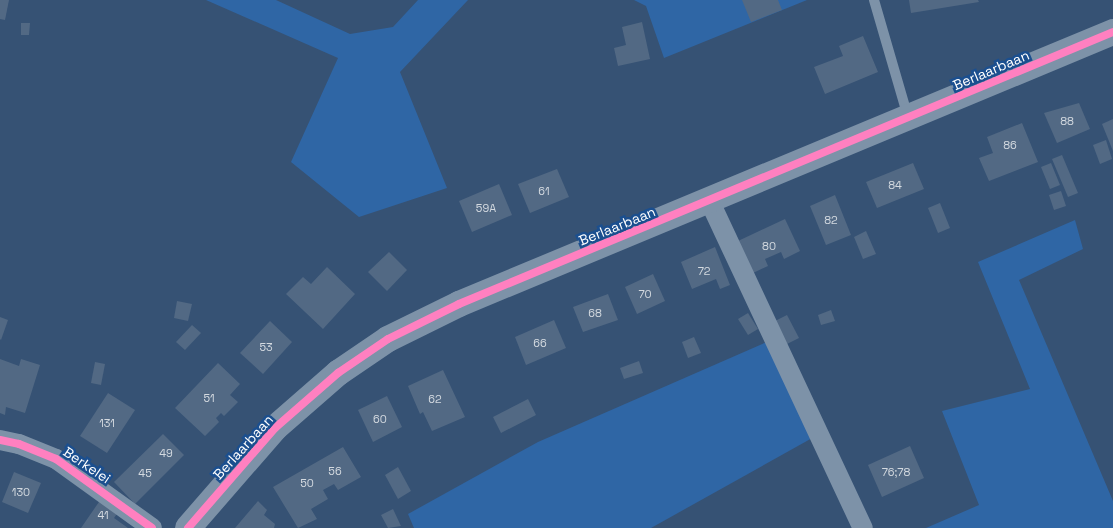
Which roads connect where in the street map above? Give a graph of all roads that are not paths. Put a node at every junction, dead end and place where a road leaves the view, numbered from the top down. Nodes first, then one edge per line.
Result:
1 (874, 0) edge
2 (1113, 32) edge
3 (909, 118) junction
4 (710, 202) junction
5 (0, 440) edge
6 (152, 528) edge
7 (188, 528) edge
8 (863, 528) edge

1 - 3 lane
2 - 3 street, Berlaarbaan
3 - 4 street, Berlaarbaan
4 - 7 street, Berlaarbaan
4 - 8 street
5 - 6 street, Berkelei

